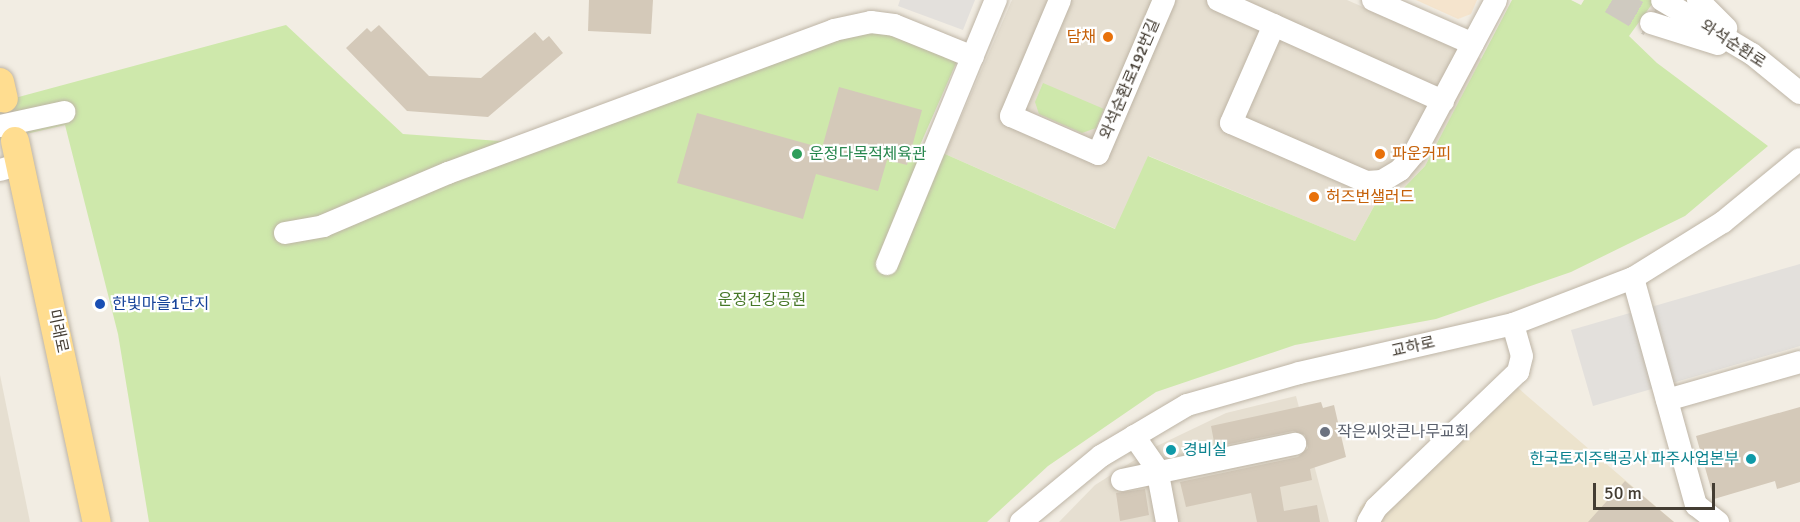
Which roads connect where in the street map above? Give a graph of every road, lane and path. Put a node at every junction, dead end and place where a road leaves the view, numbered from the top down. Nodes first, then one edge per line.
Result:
1 (996, 0) edge
2 (1060, 0) edge
3 (1164, 0) edge
4 (1218, 0) edge
5 (1373, 0) edge
6 (1496, 0) edge
7 (1662, 0) tunnel mouth
8 (1698, 0) edge
9 (1651, 23) tunnel mouth
10 (1274, 25) junction
11 (1473, 44) junction
12 (1752, 54) junction
13 (973, 57) junction
14 (1800, 93) edge
15 (1443, 101) junction
16 (64, 112) dead end
17 (7, 130) edge
18 (1800, 159) edge
19 (285, 233) dead end
20 (887, 264) dead end
21 (1633, 278) junction
22 (1513, 324) junction
23 (1800, 362) edge
24 (1667, 400) junction
25 (1134, 436) junction
26 (1295, 444) dead end
27 (1158, 475) junction
28 (1122, 480) dead end
29 (97, 522) edge
30 (1021, 522) edge
31 (1167, 522) edge
32 (1368, 522) edge
33 (1718, 522) edge

1 - 13 street
2 - 3 street, 와석순환로192번길
4 - 10 street
5 - 11 street
6 - 11 street
7 - 12 street, 와석순환로
8 - 12 street
9 - 12 street
10 - 15 street
10 - 15 street
11 - 15 street
12 - 14 street, 와석순환로
13 - 19 street
13 - 20 street
16 - 17 street
17 - 29 main road, 미래로
18 - 21 street, 교하로
21 - 22 street, 교하로
21 - 24 street
22 - 25 street, 교하로
22 - 32 street
23 - 24 street
24 - 33 street
25 - 27 street
25 - 30 street, 교하로
26 - 27 street
27 - 28 street
27 - 31 street

